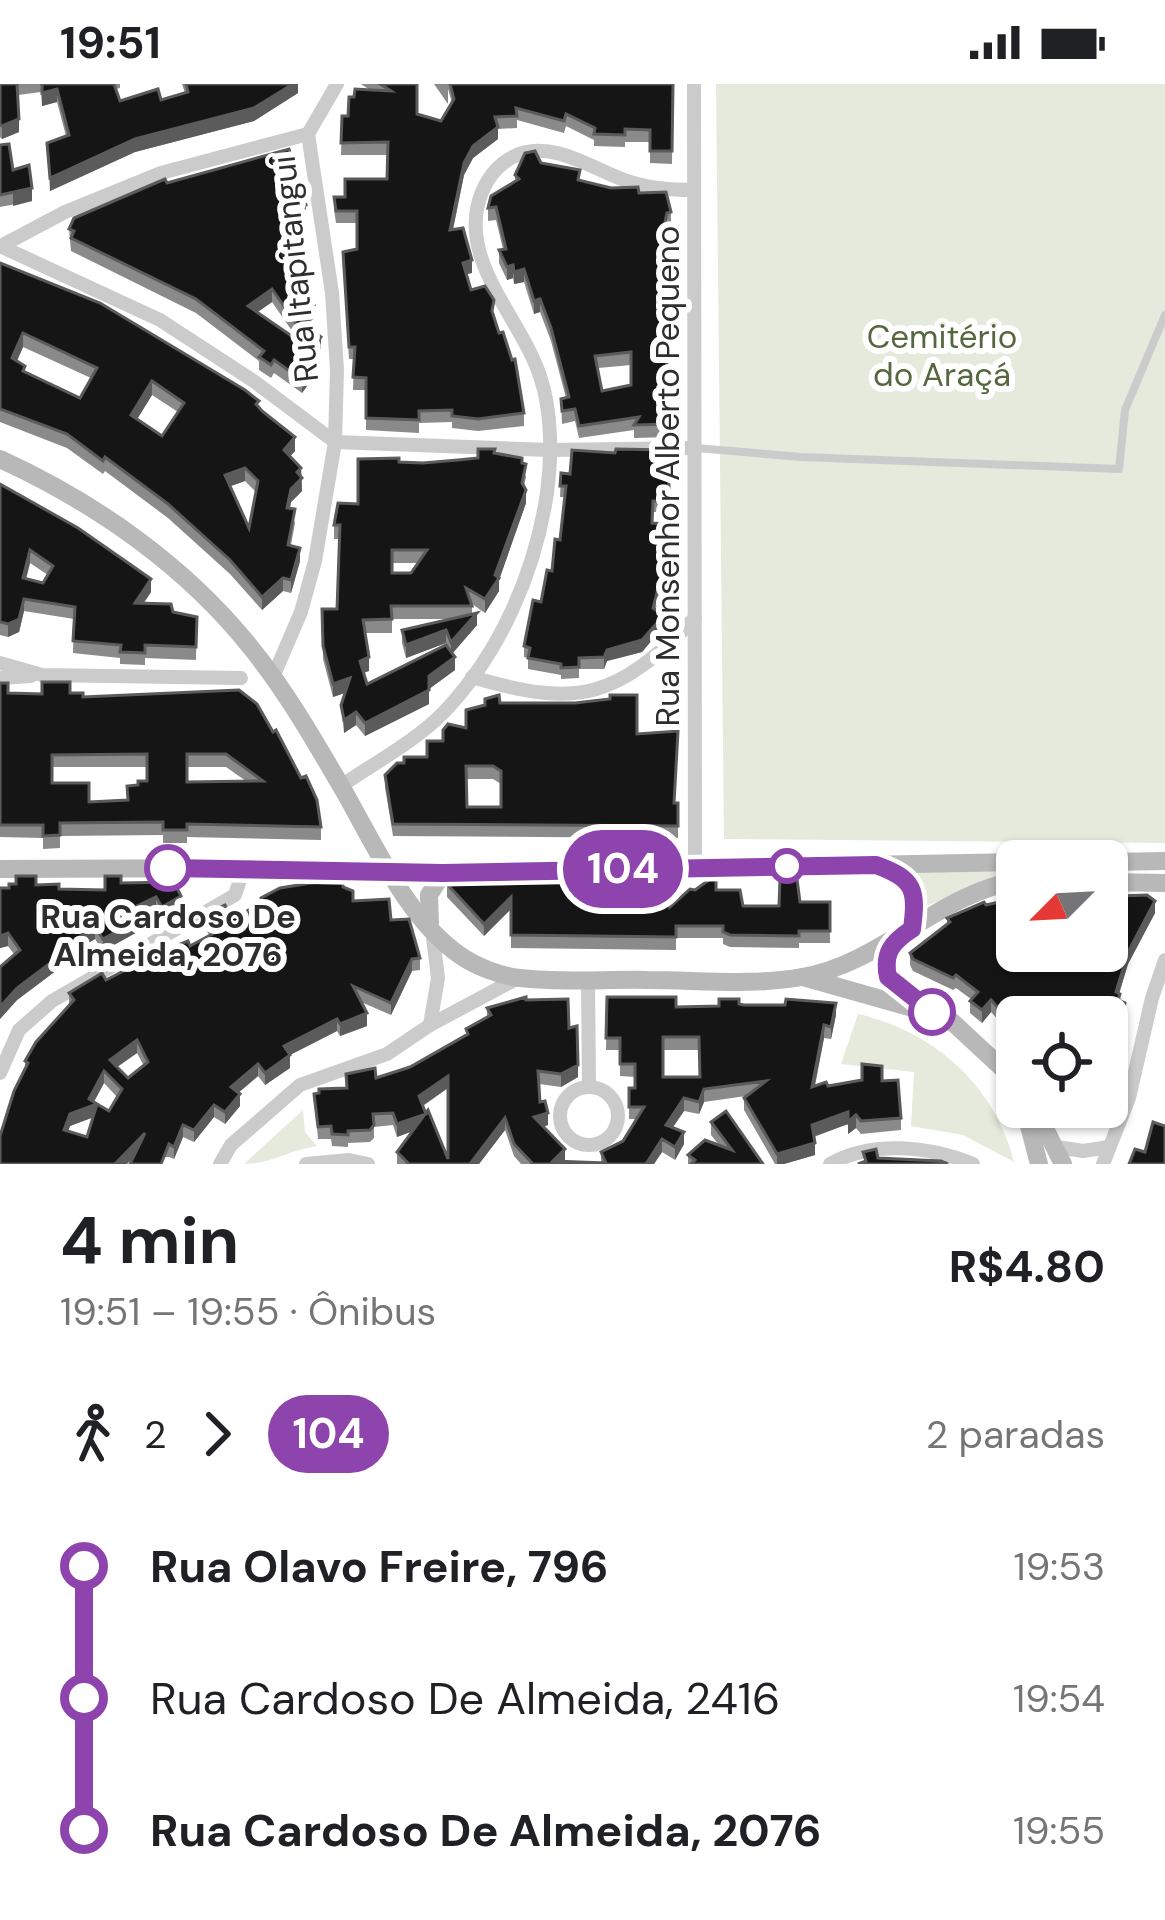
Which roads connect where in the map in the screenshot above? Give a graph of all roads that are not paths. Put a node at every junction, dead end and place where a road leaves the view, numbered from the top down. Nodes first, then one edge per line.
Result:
1 (337, 84) edge
2 (694, 84) edge
3 (308, 134) junction
4 (693, 190) junction
5 (1, 246) edge
6 (1165, 315) edge
7 (335, 442) junction
8 (694, 448) junction
9 (549, 449) junction
10 (0, 459) edge
11 (695, 618) junction
12 (0, 663) edge
13 (42, 675) junction
14 (273, 677) junction
15 (472, 677) junction
16 (0, 678) edge
17 (241, 678) dead end
18 (341, 786) junction
19 (368, 836) junction
20 (1165, 861) edge
21 (996, 862) edge
22 (1128, 862) edge
23 (876, 865) junction
24 (244, 868) junction
25 (695, 868) junction
26 (0, 869) edge
27 (347, 869) junction
28 (388, 869) junction
29 (443, 873) junction
30 (1128, 882) edge
31 (1142, 882) junction
32 (1165, 883) edge
33 (996, 887) edge
34 (1165, 894) edge
35 (912, 929) junction
36 (432, 930) junction
37 (894, 941) junction
38 (1165, 960) edge
39 (803, 977) junction
40 (518, 978) junction
41 (588, 980) junction
42 (932, 1012) junction
43 (430, 1024) junction
44 (996, 1061) edge
45 (0, 1073) edge
46 (589, 1087) junction
47 (1030, 1128) edge
48 (1045, 1128) edge
49 (1109, 1147) junction
50 (1060, 1155) edge
51 (220, 1164) edge
52 (306, 1164) edge
53 (368, 1164) edge
54 (830, 1164) edge
55 (974, 1164) edge
56 (1040, 1164) edge
57 (1103, 1164) edge

1 - 3 street
2 - 4 street, Rua Monsenhor Alberto Pequeno
3 - 5 street
3 - 7 street, Rua Itapitangui
4 - 8 street, Rua Monsenhor Alberto Pequeno
4 - 9 street
5 - 7 street
6 - 8 lane
7 - 9 street
7 - 14 street, Rua Itapitangui
8 - 9 street
8 - 11 street, Rua Monsenhor Alberto Pequeno
9 - 15 street
10 - 14 main road
11 - 15 street
11 - 25 street, Rua Monsenhor Alberto Pequeno
12 - 13 street
13 - 16 street
13 - 17 street
14 - 18 main road
15 - 18 street
18 - 19 main road
19 - 27 main road
19 - 28 main road
20 - 22 main road
21 - 23 main road
23 - 25 main road
23 - 35 main road
24 - 26 main road
24 - 27 main road
24 - 45 street
25 - 29 main road
27 - 28 main road
28 - 29 main road
28 - 36 main road
29 - 36 main road
30 - 31 main road
31 - 32 main road
31 - 34 street
33 - 35 main road
35 - 37 main road
36 - 40 main road
36 - 43 street
37 - 39 main road
37 - 42 main road
38 - 49 street
39 - 41 main road
39 - 42 main road
40 - 41 main road
40 - 43 street
41 - 46 street
42 - 44 main road
43 - 51 street
46 - 46 street
47 - 56 main road
48 - 50 main road
49 - 50 street
49 - 57 street
52 - 53 street
54 - 55 street

